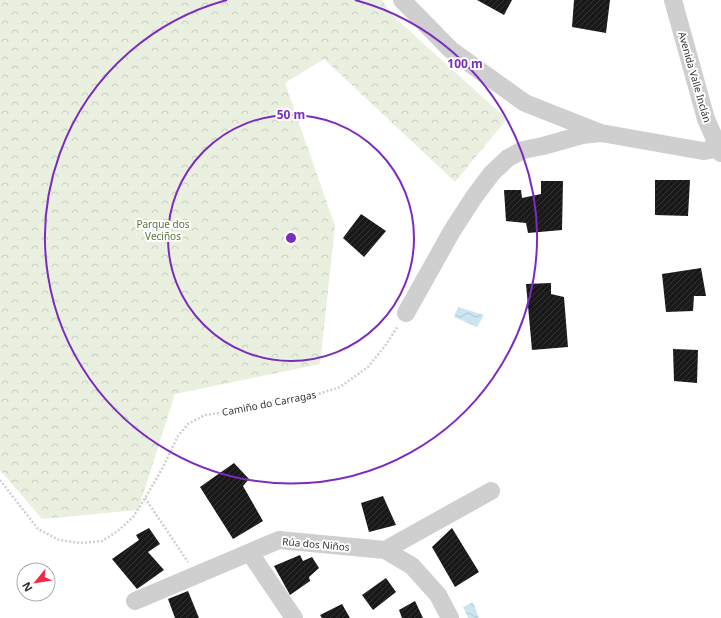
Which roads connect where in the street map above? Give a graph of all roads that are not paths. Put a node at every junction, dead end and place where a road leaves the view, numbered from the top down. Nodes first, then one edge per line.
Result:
1 (402, 0) edge
2 (673, 0) edge
3 (601, 133) junction
4 (720, 149) edge
5 (406, 313) road end
6 (491, 491) dead end
7 (385, 550) junction
8 (250, 553) junction
9 (135, 601) dead end
10 (294, 618) edge
11 (450, 618) edge

1 - 3 street
2 - 4 street, Avenida Valle Inclán
3 - 4 street
3 - 5 street
6 - 7 street
7 - 8 street, Rúa dos Niños
7 - 11 street, Rúa dos Niños
8 - 9 street, Rúa dos Niños
8 - 10 street

